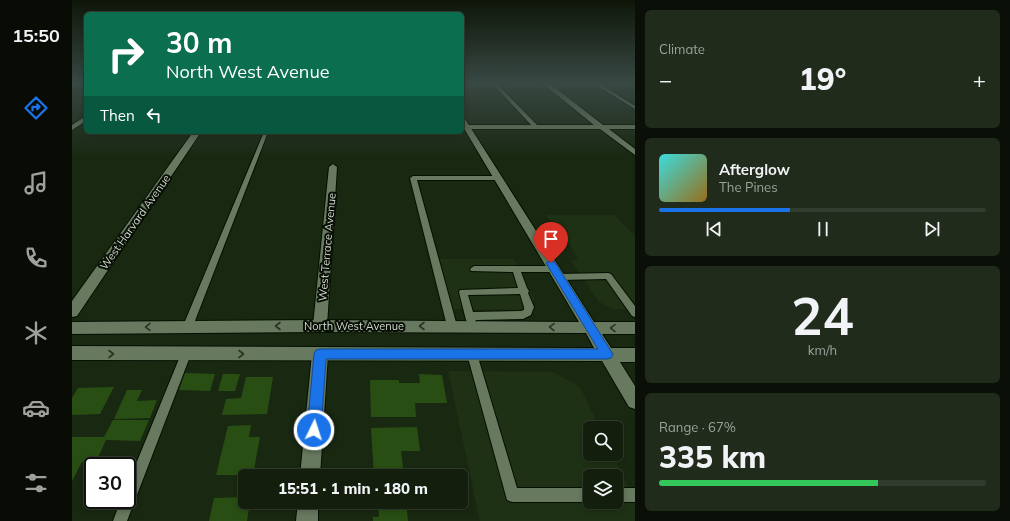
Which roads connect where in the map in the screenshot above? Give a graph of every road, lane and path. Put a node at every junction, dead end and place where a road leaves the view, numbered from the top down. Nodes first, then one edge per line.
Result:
1 (517, 107) edge
2 (576, 107) edge
3 (84, 119) edge
4 (464, 125) edge
5 (84, 126) edge
6 (73, 127) edge
7 (536, 127) junction
8 (602, 127) junction
9 (635, 127) edge
10 (196, 134) edge
11 (265, 134) edge
12 (635, 153) edge
13 (333, 167) dead end
14 (498, 178) junction
15 (474, 269) dead end
16 (516, 269) junction
17 (557, 273) junction
18 (525, 291) junction
19 (72, 312) edge
20 (635, 313) edge
21 (471, 321) junction
22 (188, 326) junction
23 (320, 326) junction
24 (452, 326) junction
25 (72, 328) edge
26 (591, 328) junction
27 (635, 328) edge
28 (72, 353) edge
29 (186, 354) junction
30 (320, 354) junction
31 (472, 354) junction
32 (607, 354) junction
33 (635, 355) edge
34 (635, 401) edge
35 (311, 469) edge
36 (583, 495) edge
37 (623, 495) edge
38 (635, 495) edge
39 (308, 509) edge
40 (120, 521) edge
41 (307, 521) edge

1 - 7 lane
2 - 8 street
3 - 6 street
4 - 7 street
4 - 14 street
5 - 6 street
7 - 8 street
8 - 9 street
8 - 12 street
10 - 19 street, West Harvard Avenue
11 - 22 lane
13 - 23 street, West Terrace Avenue
14 - 17 street
14 - 24 lane
15 - 16 lane
16 - 17 lane
16 - 18 lane
17 - 20 lane
17 - 26 street
18 - 21 lane
18 - 21 lane
21 - 24 street, North West Avenue
26 -> 21 street, North West Avenue
23 -> 22 street, North West Avenue
22 -> 25 street, North West Avenue
24 -> 23 street, North West Avenue
27 -> 26 street, North West Avenue
26 - 32 street
28 -> 29 street
29 -> 30 street
29 - 40 lane
30 - 31 street
30 - 35 street
31 - 32 street
31 - 36 lane
32 - 33 street
32 - 34 street
37 - 38 lane
39 - 41 street

